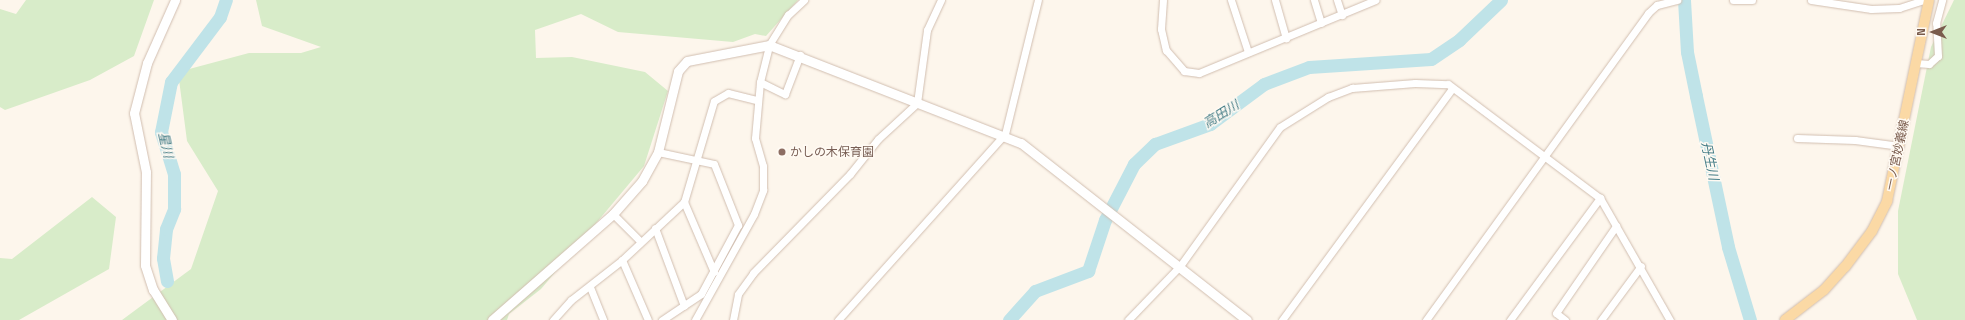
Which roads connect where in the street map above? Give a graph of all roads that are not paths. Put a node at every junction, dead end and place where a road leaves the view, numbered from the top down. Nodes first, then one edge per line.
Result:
1 (175, 0) edge
2 (804, 0) edge
3 (941, 0) edge
4 (1038, 0) edge
5 (1163, 0) edge
6 (1231, 0) edge
7 (1275, 0) edge
8 (1314, 0) edge
9 (1337, 0) edge
10 (1375, 0) edge
11 (1677, 0) edge
12 (1733, 0) edge
13 (1752, 0) edge
14 (1811, 0) edge
15 (1924, 0) edge
16 (1929, 0) edge
17 (1942, 0) edge
18 (1668, 1) edge
19 (1342, 15) junction
20 (1321, 23) junction
21 (1286, 38) junction
22 (769, 45) junction
23 (1248, 52) junction
24 (800, 55) junction
25 (1916, 63) junction
26 (760, 82) junction
27 (1451, 90) junction
28 (756, 100) junction
29 (917, 103) junction
30 (1005, 134) junction
31 (1797, 138) dead end
32 (1900, 146) junction
33 (658, 152) junction
34 (696, 158) junction
35 (1545, 158) junction
36 (1600, 198) junction
37 (684, 202) junction
38 (613, 214) junction
39 (1616, 226) junction
40 (655, 228) junction
41 (640, 241) junction
42 (622, 260) junction
43 (1180, 266) junction
44 (1641, 266) junction
45 (714, 272) junction
46 (590, 287) junction
47 (684, 306) junction
48 (172, 320) edge
49 (492, 320) edge
50 (554, 320) edge
51 (603, 320) edge
52 (648, 320) edge
53 (662, 320) edge
54 (695, 320) edge
55 (733, 320) edge
56 (838, 320) edge
57 (1128, 320) edge
58 (1247, 320) edge
59 (1282, 320) edge
60 (1426, 320) edge
61 (1510, 320) edge
62 (1565, 320) edge
63 (1601, 320) edge
64 (1670, 320) edge
65 (1785, 320) edge

1 - 48 street
2 - 22 street
3 - 29 street
4 - 30 street
5 - 23 street
6 - 23 street
7 - 21 street
8 - 20 street
9 - 19 street
10 - 19 street
11 - 18 street
12 - 13 street
14 - 15 street
16 - 25 main road, 一ノ宮妙義線
17 - 25 street
18 - 35 street
19 - 20 street
20 - 21 street
21 - 23 street
22 - 24 street
22 - 26 street
22 - 33 street
24 - 26 street
24 - 29 street
25 - 32 main road, 一ノ宮妙義線
26 - 28 street
27 - 35 street
27 - 43 street
27 - 59 street
28 - 34 street
28 - 54 street
29 - 30 street
29 - 55 street
30 - 43 street
30 - 56 street
31 - 32 street
32 - 65 main road, 一ノ宮妙義線
33 - 34 street
33 - 38 street
34 - 37 street
34 - 45 street
35 - 36 street
35 - 60 street
36 - 39 street
36 - 61 street
37 - 40 street
37 - 45 street
38 - 41 street
38 - 49 street
39 - 44 street
39 - 62 street
40 - 41 street
40 - 47 street
41 - 42 street
42 - 46 street
42 - 52 street
43 - 57 street
43 - 58 street
44 - 63 street
44 - 64 street
45 - 47 street
46 - 50 street
46 - 51 street
47 - 53 street

